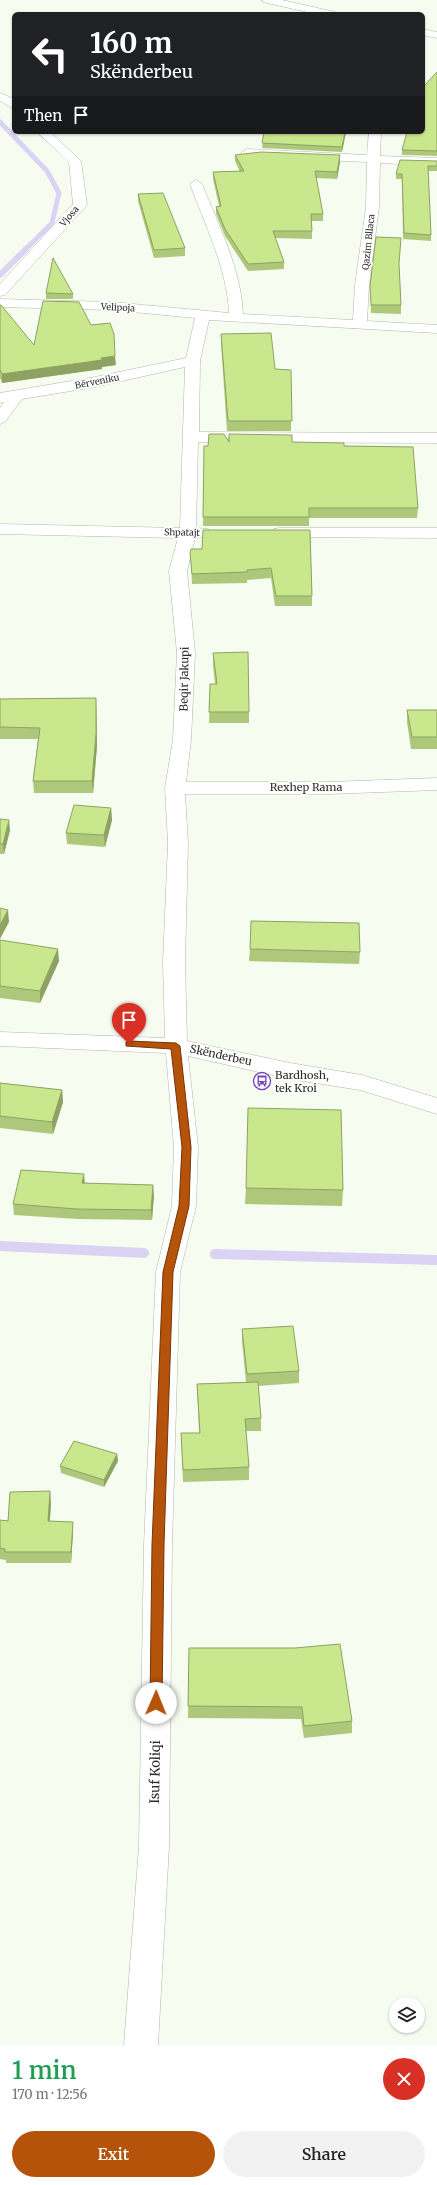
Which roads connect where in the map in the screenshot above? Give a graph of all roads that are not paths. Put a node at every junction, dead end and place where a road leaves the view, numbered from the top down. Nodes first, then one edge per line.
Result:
1 (267, 0) edge
2 (322, 12) edge
3 (425, 32) edge
4 (437, 35) edge
5 (0, 97) edge
6 (12, 103) edge
7 (45, 134) edge
8 (375, 134) edge
9 (246, 153) edge
10 (372, 159) junction
11 (437, 162) edge
12 (196, 184) dead end
13 (0, 292) edge
14 (0, 303) edge
15 (203, 315) junction
16 (236, 318) junction
17 (360, 325) junction
18 (437, 329) edge
19 (193, 361) junction
20 (16, 396) junction
21 (0, 398) edge
22 (0, 419) edge
23 (191, 437) junction
24 (437, 438) edge
25 (0, 529) edge
26 (188, 532) junction
27 (217, 533) edge
28 (264, 533) edge
29 (437, 533) edge
30 (437, 784) edge
31 (175, 788) junction
32 (0, 1039) edge
33 (176, 1046) junction
34 (437, 1106) edge
35 (141, 2045) edge

1 - 2 street
3 - 4 street
5 - 6 street
7 - 13 street, Vjosa
8 - 10 street, Qazim Bllaca
9 - 10 street
10 - 11 street
10 - 17 street, Qazim Bllaca
12 - 16 street
14 - 15 street, Velipoja
15 - 16 street, Velipoja
15 - 19 street, Beqir Jakupi
16 - 17 street, Velipoja
17 - 18 street, Velipoja
19 - 20 street, Bërveniku
19 - 23 street, Beqir Jakupi
20 - 21 street, Bërveniku
20 - 22 street
23 - 24 street
23 - 26 street, Beqir Jakupi
25 - 26 street, Shpatajt
26 - 27 street, Shpatajt
26 - 31 street, Beqir Jakupi
28 - 29 street
30 - 31 street, Rexhep Rama
31 - 33 street, Beqir Jakupi
32 - 33 street, Skënderbeu
33 - 34 street, Skënderbeu
33 - 35 street, Isuf Koliqi

